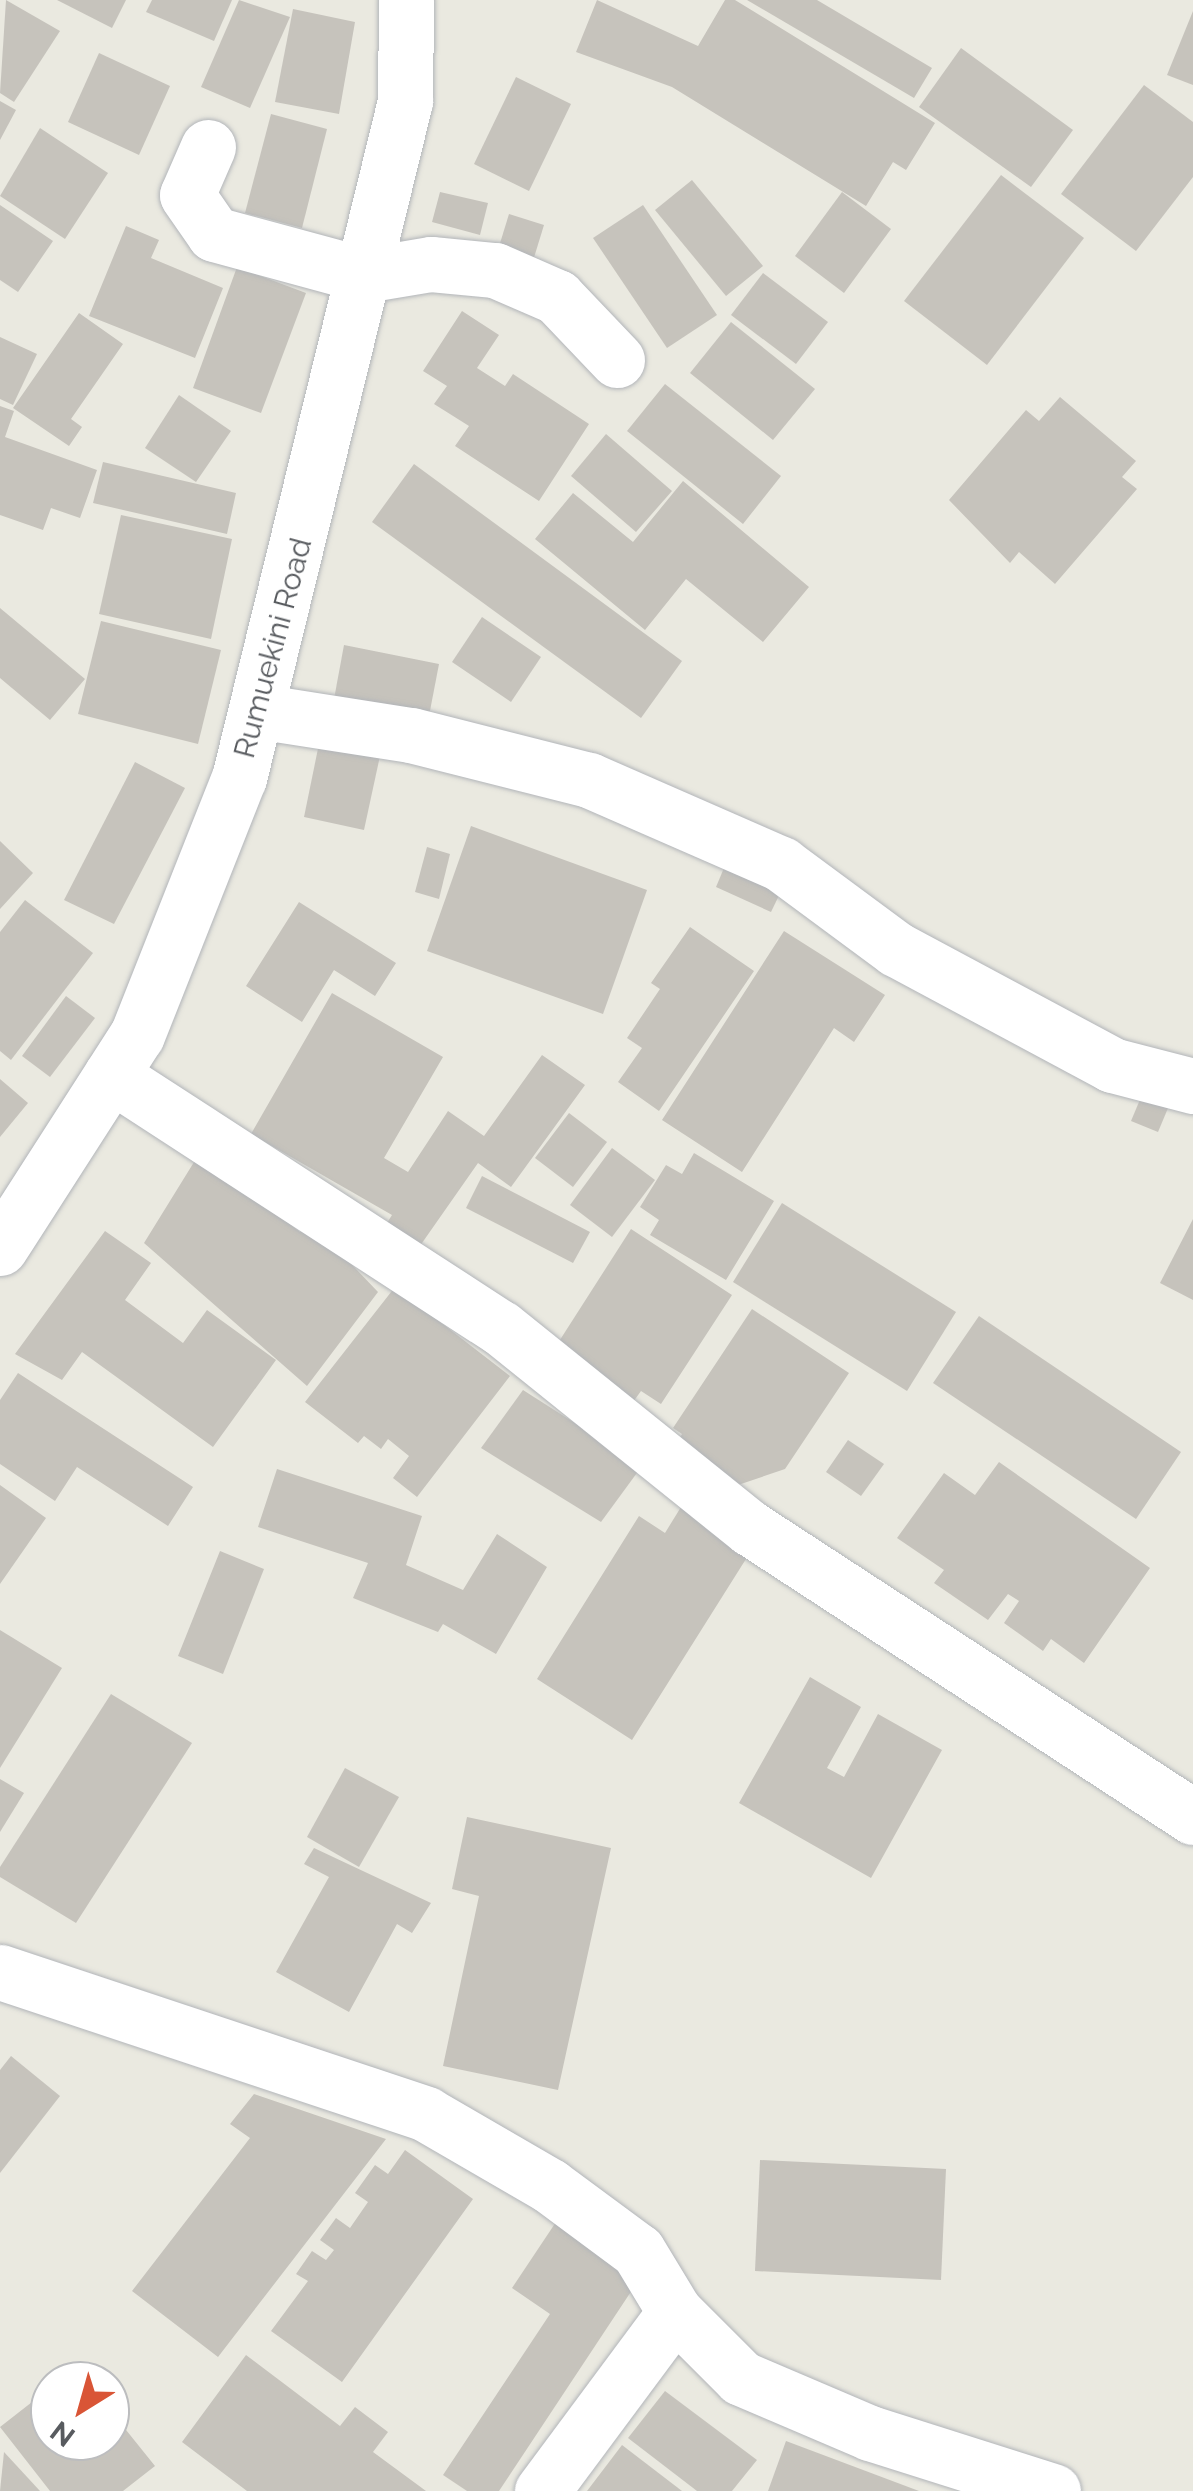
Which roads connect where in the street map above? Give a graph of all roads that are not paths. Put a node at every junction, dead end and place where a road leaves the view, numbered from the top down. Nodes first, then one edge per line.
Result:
1 (406, 0) edge
2 (208, 147) dead end
3 (366, 274) junction
4 (617, 360) dead end
5 (257, 711) junction
6 (111, 1076) junction
7 (1193, 1086) edge
8 (0, 1248) edge
9 (1193, 1818) edge
10 (0, 1972) edge
11 (675, 2312) junction
12 (542, 2491) edge
13 (1053, 2491) edge

1 - 3 street, Rumuekini Road
2 - 3 street
3 - 4 street
3 - 5 street, Rumuekini Road
5 - 6 street, Rumuekini Road
5 - 7 street
6 - 8 street, Rumuekini Road
6 - 9 street
10 - 11 street
11 - 12 street
11 - 13 street

